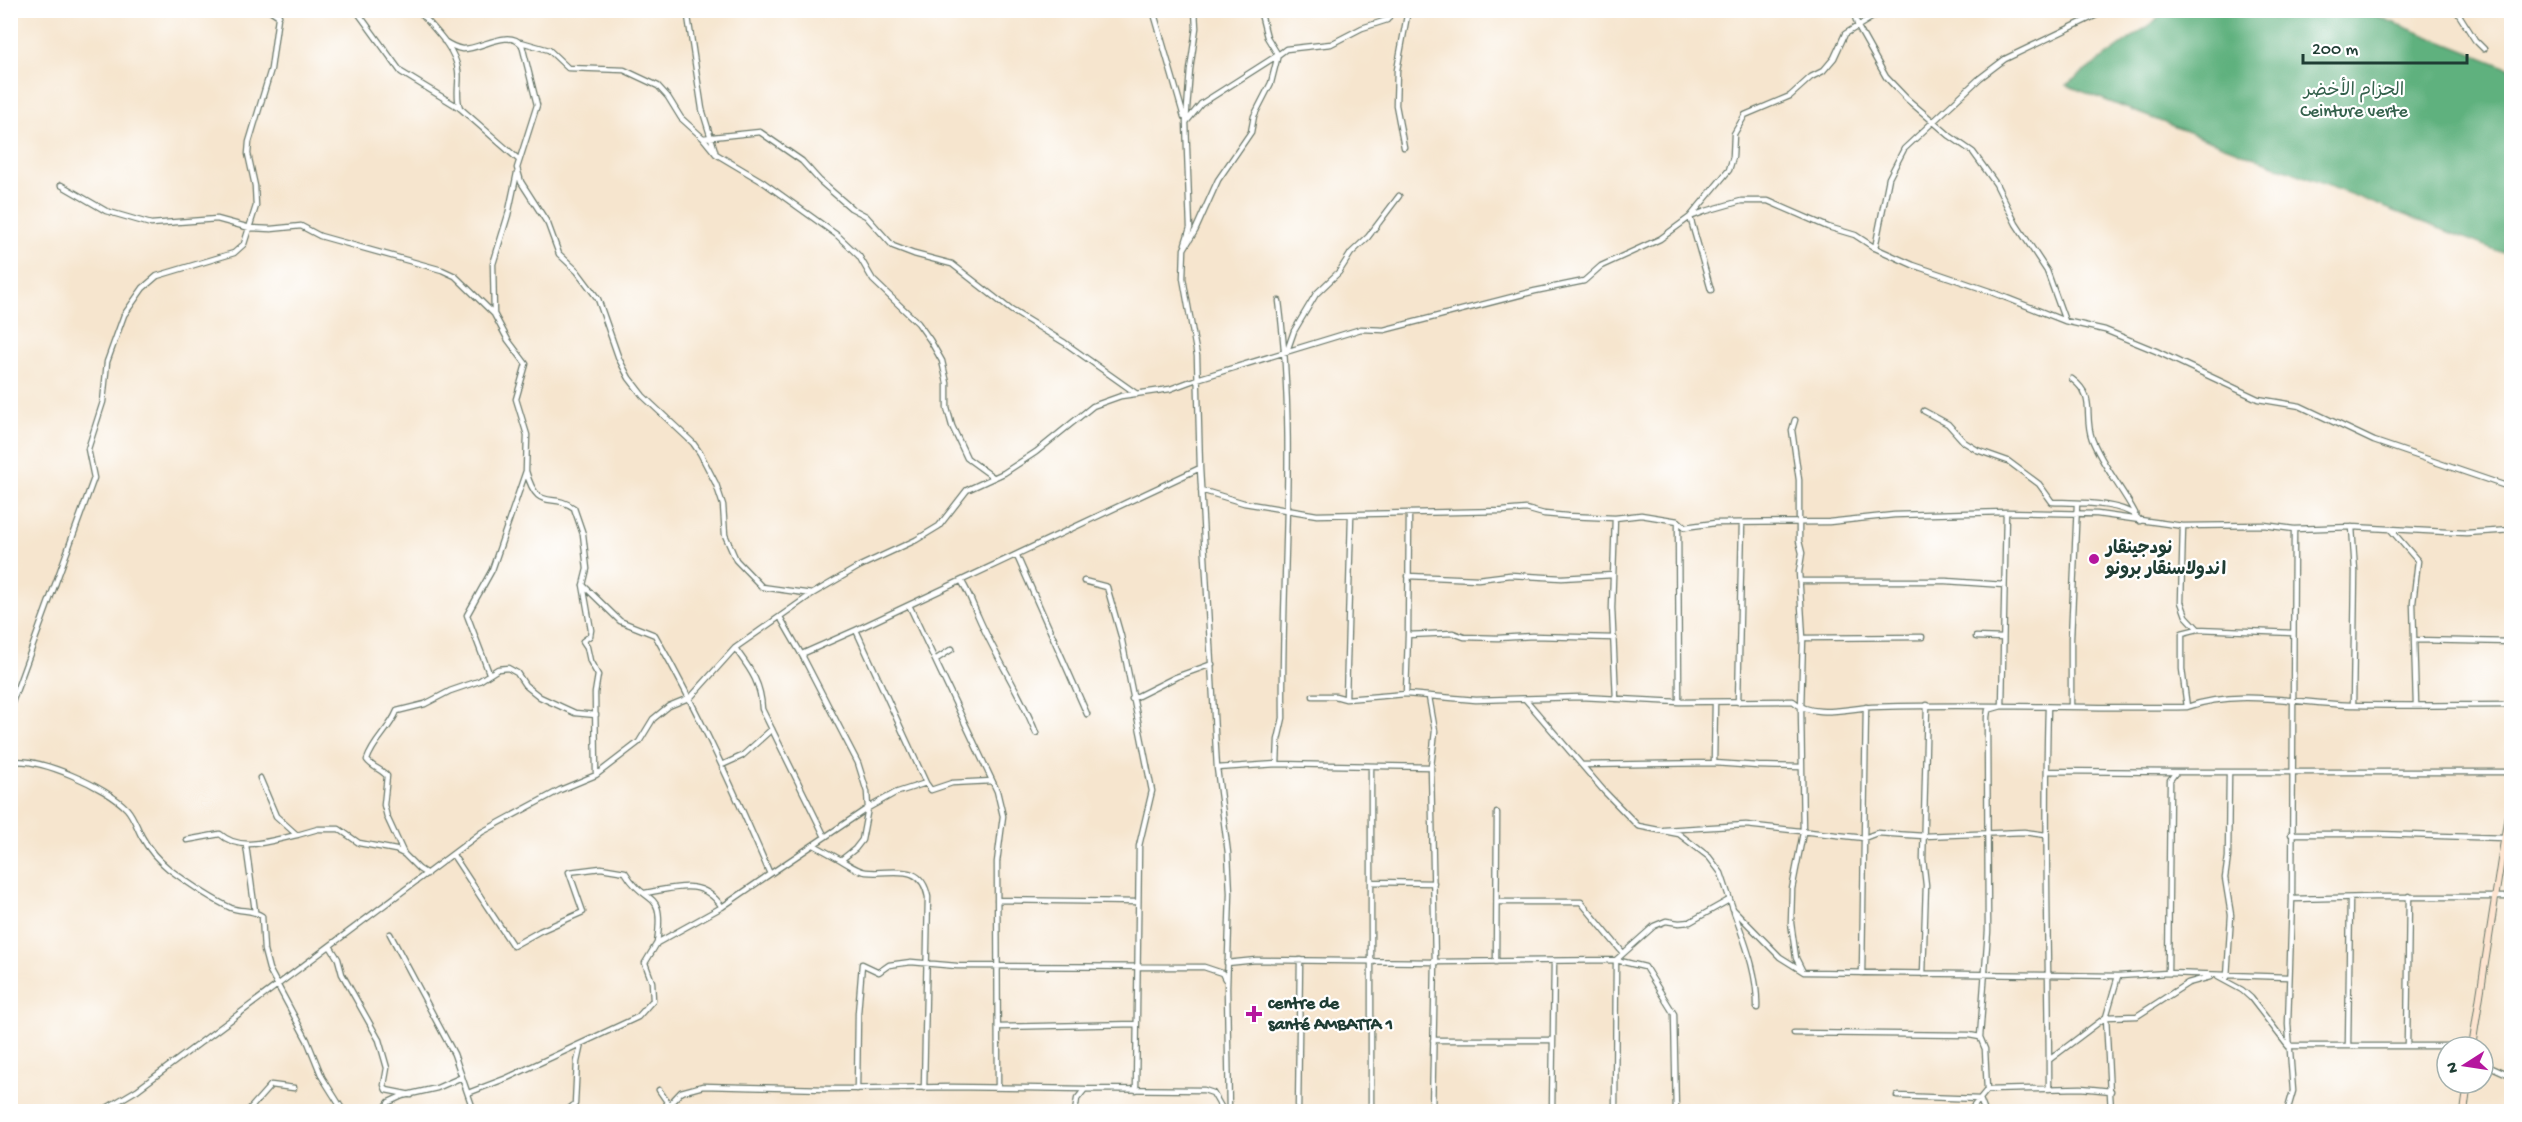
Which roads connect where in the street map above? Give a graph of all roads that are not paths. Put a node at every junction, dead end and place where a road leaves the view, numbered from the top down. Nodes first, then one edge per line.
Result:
1 (270, 10) edge
2 (356, 10) edge
3 (418, 10) edge
4 (687, 10) edge
5 (1153, 10) edge
6 (1195, 10) edge
7 (1260, 10) edge
8 (1393, 10) edge
9 (1408, 10) edge
10 (1853, 10) edge
11 (1884, 10) edge
12 (2108, 10) edge
13 (2456, 10) edge
14 (279, 13) edge
15 (1858, 27) junction
16 (444, 41) junction
17 (519, 42) junction
18 (2484, 49) dead end
19 (1278, 55) junction
20 (460, 108) junction
21 (1186, 122) junction
22 (1934, 122) junction
23 (711, 136) junction
24 (703, 138) junction
25 (1404, 147) dead end
26 (716, 154) junction
27 (519, 159) junction
28 (517, 173) junction
29 (62, 185) dead end
30 (1399, 196) dead end
31 (1690, 218) junction
32 (250, 228) junction
33 (1875, 248) junction
34 (1184, 249) junction
35 (1712, 290) dead end
36 (1279, 301) dead end
37 (494, 314) junction
38 (2065, 321) junction
39 (1286, 353) junction
40 (1197, 379) junction
41 (2072, 379) dead end
42 (1137, 394) junction
43 (1924, 411) dead end
44 (1795, 420) dead end
45 (1200, 468) junction
46 (526, 471) junction
47 (993, 477) junction
48 (2511, 488) edge
49 (1202, 490) junction
50 (2077, 504) junction
51 (1287, 512) junction
52 (2006, 512) junction
53 (1409, 513) junction
54 (2078, 515) junction
55 (2137, 515) junction
56 (1352, 516) junction
57 (1615, 518) junction
58 (1678, 521) junction
59 (2140, 521) junction
60 (1801, 522) junction
61 (1742, 524) junction
62 (2183, 526) junction
63 (2352, 527) junction
64 (2294, 529) junction
65 (2391, 530) junction
66 (2511, 530) edge
67 (1017, 556) junction
68 (1613, 575) junction
69 (1408, 576) junction
70 (1084, 581) dead end
71 (1801, 581) junction
72 (962, 582) junction
73 (583, 585) junction
74 (2004, 585) junction
75 (812, 594) junction
76 (909, 605) junction
77 (780, 617) junction
78 (2198, 629) junction
79 (856, 630) junction
80 (2293, 633) junction
81 (1408, 635) junction
82 (1976, 636) dead end
83 (1922, 637) dead end
84 (1614, 638) junction
85 (1803, 638) junction
86 (2003, 638) junction
87 (2415, 640) junction
88 (2511, 642) edge
89 (735, 648) junction
90 (952, 649) dead end
91 (803, 657) junction
92 (935, 660) junction
93 (1212, 664) junction
94 (489, 673) junction
95 (1406, 694) junction
96 (1313, 696) dead end
97 (691, 697) junction
98 (1429, 697) junction
99 (1132, 699) junction
100 (1346, 699) junction
101 (1617, 699) junction
102 (1526, 700) junction
103 (2292, 700) junction
104 (1679, 702) junction
105 (1714, 702) junction
106 (1738, 702) junction
107 (1928, 705) junction
108 (2354, 705) junction
109 (2416, 705) junction
110 (2511, 705) edge
111 (2002, 706) junction
112 (2187, 706) junction
113 (1866, 707) junction
114 (2071, 707) junction
115 (10, 708) edge
116 (2048, 708) junction
117 (1801, 709) junction
118 (1087, 714) dead end
119 (596, 715) junction
120 (772, 729) junction
121 (1036, 733) dead end
122 (10, 762) edge
123 (1714, 762) junction
124 (1277, 764) junction
125 (722, 765) junction
126 (1582, 765) junction
127 (1371, 767) junction
128 (1431, 767) junction
129 (1801, 767) junction
130 (1217, 768) junction
131 (2047, 771) junction
132 (2176, 772) junction
133 (2229, 772) junction
134 (2292, 772) junction
135 (2511, 772) edge
136 (596, 775) junction
137 (260, 778) dead end
138 (992, 781) junction
139 (926, 783) junction
140 (2511, 789) edge
141 (868, 808) junction
142 (1497, 813) dead end
143 (1655, 830) junction
144 (1988, 832) junction
145 (1803, 833) junction
146 (2291, 834) junction
147 (2046, 835) junction
148 (297, 836) junction
149 (1924, 836) junction
150 (825, 837) junction
151 (2504, 837) junction
152 (1864, 838) junction
153 (187, 840) dead end
154 (246, 845) junction
155 (814, 845) junction
156 (404, 854) junction
157 (453, 855) junction
158 (841, 860) junction
159 (427, 874) junction
160 (770, 874) junction
161 (1372, 882) junction
162 (1434, 883) junction
163 (645, 893) junction
164 (2409, 896) junction
165 (2494, 897) junction
166 (2511, 897) edge
167 (2350, 898) junction
168 (2292, 899) junction
169 (997, 900) junction
170 (1729, 900) junction
171 (1138, 902) junction
172 (1497, 902) junction
173 (722, 907) junction
174 (1733, 909) junction
175 (255, 911) junction
176 (390, 934) dead end
177 (657, 943) junction
178 (330, 946) junction
179 (1623, 953) junction
180 (1300, 960) junction
181 (1616, 960) junction
182 (1371, 961) junction
183 (1554, 961) junction
184 (1435, 962) junction
185 (1496, 962) junction
186 (1227, 963) junction
187 (926, 964) junction
188 (997, 965) junction
189 (1136, 966) junction
190 (1804, 972) junction
191 (1862, 973) junction
192 (2168, 973) junction
193 (1923, 974) junction
194 (1985, 975) junction
195 (2049, 975) junction
196 (2118, 976) junction
197 (2215, 976) junction
198 (2227, 976) junction
199 (2288, 977) junction
200 (277, 986) junction
201 (1227, 988) junction
202 (1757, 1008) dead end
203 (2106, 1017) junction
204 (1136, 1024) junction
205 (998, 1027) junction
206 (1794, 1033) dead end
207 (2474, 1035) edge
208 (1980, 1037) junction
209 (1433, 1040) junction
210 (1553, 1040) junction
211 (581, 1044) junction
212 (2288, 1046) junction
213 (2348, 1046) junction
214 (2407, 1046) junction
215 (2435, 1046) edge
216 (2049, 1060) junction
217 (2495, 1069) edge
218 (2511, 1076) edge
219 (462, 1077) junction
220 (998, 1087) junction
221 (294, 1088) dead end
222 (924, 1088) junction
223 (857, 1089) junction
224 (1086, 1089) junction
225 (2049, 1089) junction
226 (658, 1090) dead end
227 (1136, 1090) junction
228 (1987, 1090) junction
229 (2111, 1091) junction
230 (468, 1093) junction
231 (411, 1095) junction
232 (2466, 1095) edge
233 (1897, 1096) dead end
234 (1980, 1099) junction
235 (669, 1105) junction
236 (101, 1111) edge
237 (246, 1112) edge
238 (344, 1112) edge
239 (381, 1112) edge
240 (474, 1112) edge
241 (561, 1112) edge
242 (662, 1112) edge
243 (674, 1112) edge
244 (1075, 1112) edge
245 (1224, 1112) edge
246 (1229, 1112) edge
247 (1298, 1112) edge
248 (1371, 1112) edge
249 (1432, 1112) edge
250 (1552, 1112) edge
251 (1615, 1112) edge
252 (1676, 1112) edge
253 (1969, 1112) edge
254 (1985, 1112) edge
255 (2111, 1112) edge
256 (2287, 1112) edge
257 (2464, 1112) edge

1 - 14 street
2 - 20 street
3 - 16 street
4 - 23 street
5 - 21 street
6 - 21 street
7 - 19 street
8 - 19 street
9 - 25 street
10 - 15 street
11 - 15 street
12 - 22 street
13 - 18 street
14 - 32 street
15 - 22 street
15 - 31 street
16 - 17 street
16 - 20 street
17 - 24 street
17 - 27 street
19 - 21 street
19 - 34 street
20 - 27 street
21 - 34 street
22 - 33 street
22 - 38 street
23 - 24 street
23 - 26 street
23 - 42 street
24 - 26 street
26 - 47 street
27 - 28 street
28 - 37 street
28 - 75 street
29 - 32 street
30 - 39 street
31 - 33 street
31 - 35 street
31 - 39 street
32 - 37 street
32 - 115 street
33 - 38 street
34 - 40 street
36 - 39 street
37 - 46 street
38 - 48 street
39 - 40 street
39 - 51 street
40 - 42 street
40 - 45 street
41 - 55 street
42 - 47 street
43 - 50 street
44 - 60 street
45 - 49 street
45 - 67 street
46 - 73 street
46 - 94 street
47 - 75 street
49 - 51 street
49 - 93 street
50 - 54 street
50 - 55 street
51 - 56 street
51 - 124 street
52 - 54 street
52 - 60 street
52 - 74 street
53 - 56 street
53 - 57 street
53 - 69 street
54 - 59 street
54 - 114 street
55 - 59 street
56 - 100 street
57 - 58 street
57 - 68 street
58 - 61 street
58 - 104 street
59 - 62 street
60 - 61 street
60 - 71 street
61 - 106 street
62 - 64 street
62 - 78 street
63 - 64 street
63 - 65 street
63 - 108 street
64 - 80 street
65 - 66 street
65 - 87 street
67 - 72 street
67 - 118 street
68 - 69 street
68 - 84 street
69 - 81 street
70 - 99 street
71 - 74 street
71 - 85 street
72 - 76 street
72 - 121 street
73 - 97 street
73 - 119 street
74 - 86 street
75 - 77 street
76 - 79 street
76 - 92 street
77 - 89 street
77 - 91 street
78 - 80 street
78 - 112 street
79 - 91 street
79 - 139 street
80 - 103 street
81 - 84 street
81 - 95 street
82 - 86 street
83 - 85 street
84 - 101 street
85 - 117 street
86 - 111 street
87 - 88 street
87 - 109 street
89 - 97 street
89 - 120 street
90 - 92 street
91 - 141 street
92 - 138 street
93 - 99 street
93 - 130 street
94 - 119 street
94 - 156 street
95 - 98 street
95 - 100 street
96 - 100 street
97 - 125 street
97 - 136 street
98 - 102 street
98 - 128 street
99 - 171 street
101 - 102 street
101 - 104 street
102 - 126 street
103 - 108 street
103 - 112 street
103 - 134 street
104 - 105 street
105 - 106 street
105 - 123 street
106 - 117 street
107 - 111 street
107 - 113 street
107 - 149 street
108 - 109 street
109 - 110 street
111 - 116 street
111 - 144 street
112 - 114 street
113 - 117 street
113 - 152 street
114 - 116 street
116 - 131 street
117 - 129 street
119 - 136 street
120 - 125 street
120 - 150 street
122 - 175 street
123 - 126 street
123 - 129 street
124 - 127 street
124 - 130 street
125 - 160 street
126 - 143 street
127 - 128 street
127 - 161 street
128 - 162 street
129 - 145 street
130 - 186 street
131 - 132 street
131 - 147 street
132 - 133 street
132 - 192 street
133 - 134 street
133 - 198 street
134 - 135 street
134 - 146 street
136 - 157 street
137 - 148 street
138 - 139 street
138 - 169 street
139 - 141 street
140 - 151 street
141 - 150 street
141 - 158 street
142 - 172 street
143 - 145 street
143 - 170 street
144 - 147 street
144 - 149 street
144 - 194 street
145 - 152 street
145 - 190 street
146 - 151 street
146 - 168 street
147 - 195 street
148 - 154 street
148 - 156 street
149 - 152 street
149 - 193 street
150 - 155 street
151 - 165 street
152 - 191 street
153 - 154 street
154 - 175 street
155 - 158 street
155 - 160 street
156 - 159 street
157 - 159 street
157 - 163 street
158 - 187 street
159 - 178 street
160 - 173 street
161 - 162 street
161 - 182 street
162 - 184 street
163 - 173 street
163 - 177 street
164 - 165 street
164 - 167 street
164 - 214 street
165 - 166 street
165 - 207 street
167 - 168 street
167 - 213 street
168 - 199 street
169 - 171 street
169 - 188 street
170 - 174 street
170 - 179 street
171 - 189 street
172 - 179 street
172 - 185 street
173 - 177 street
174 - 190 street
174 - 202 street
175 - 200 street
176 - 219 street
177 - 211 street
178 - 200 street
178 - 231 street
179 - 181 street
180 - 182 street
180 - 186 street
180 - 247 street
181 - 183 street
181 - 251 street
181 - 252 street
182 - 184 street
182 - 248 street
183 - 185 street
183 - 210 street
184 - 185 street
184 - 209 street
186 - 201 street
187 - 188 street
187 - 222 street
187 - 223 street
188 - 189 street
188 - 205 street
189 - 201 street
189 - 204 street
190 - 191 street
191 - 193 street
192 - 196 street
192 - 197 street
193 - 194 street
194 - 195 street
194 - 208 street
195 - 196 street
195 - 216 street
196 - 203 street
197 - 198 street
197 - 203 street
197 - 212 street
198 - 199 street
199 - 212 street
200 - 236 street
200 - 238 street
201 - 246 street
203 - 216 street
203 - 229 street
204 - 205 street
204 - 227 street
205 - 220 street
206 - 208 street
208 - 228 street
209 - 210 street
209 - 249 street
210 - 250 street
211 - 230 street
211 - 241 street
212 - 213 street
212 - 256 street
213 - 214 street
214 - 215 street
216 - 225 street
217 - 218 street
219 - 230 street
219 - 231 street
220 - 222 street
220 - 224 street
221 - 237 street
222 - 223 street
223 - 235 street
224 - 227 street
224 - 244 street
225 - 228 street
225 - 229 street
226 - 235 street
227 - 245 street
228 - 234 street
229 - 255 street
230 - 240 street
231 - 239 street
232 - 257 street
233 - 234 street
234 - 253 street
234 - 254 street
235 - 242 street
235 - 243 street

